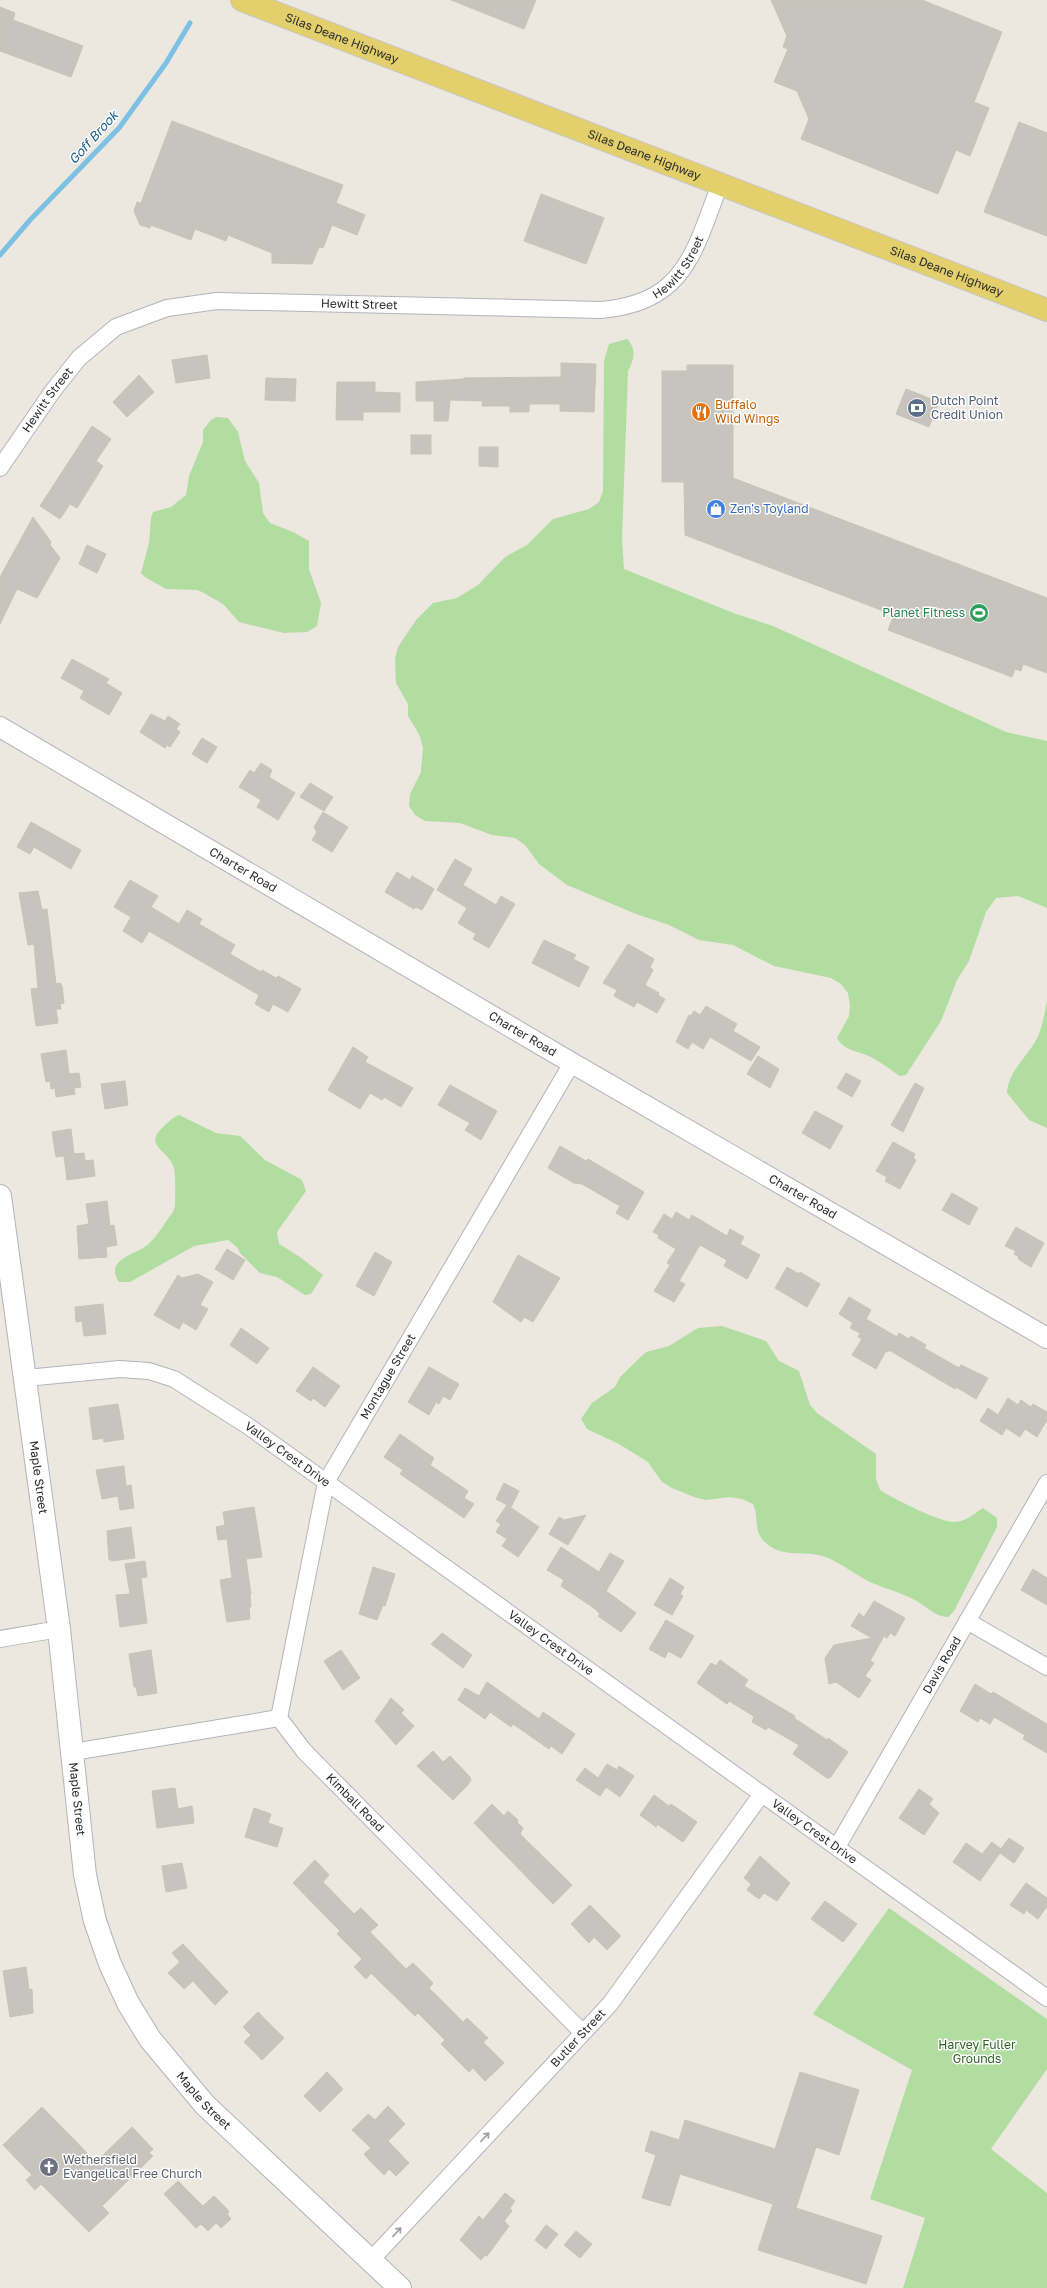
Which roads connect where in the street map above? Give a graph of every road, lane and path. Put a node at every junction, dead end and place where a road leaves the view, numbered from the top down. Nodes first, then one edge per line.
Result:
1 (242, 0) edge
2 (720, 184) junction
3 (1047, 310) edge
4 (0, 468) edge
5 (0, 727) edge
6 (572, 1063) junction
7 (0, 1196) edge
8 (1047, 1338) edge
9 (26, 1378) junction
10 (326, 1482) junction
11 (1047, 1483) edge
12 (967, 1621) junction
13 (59, 1629) junction
14 (0, 1639) edge
15 (1047, 1667) edge
16 (279, 1718) junction
17 (73, 1752) junction
18 (761, 1795) junction
19 (836, 1847) junction
20 (1047, 1998) edge
21 (582, 2032) junction
22 (370, 2261) junction
23 (400, 2288) edge

1 - 2 main road, Silas Deane Highway
2 - 3 main road, Silas Deane Highway
2 - 4 street, Hewitt Street
5 - 6 street, Charter Road
6 - 8 street, Charter Road
6 - 10 street, Montague Street
7 - 9 main road, Maple Street
9 - 10 street, Valley Crest Drive
9 - 13 main road, Maple Street
10 - 16 street, Montague Street
10 - 18 street, Valley Crest Drive
11 - 12 street, Davis Road
12 - 15 street
12 - 19 street, Davis Road
13 - 14 street
13 - 17 main road, Maple Street
16 - 17 street
16 - 21 street, Kimball Road
17 - 22 main road, Maple Street
18 - 19 street, Valley Crest Drive
18 - 21 street, Butler Street
19 - 20 street, Valley Crest Drive
22 -> 21 street, Butler Street
22 - 23 main road, Maple Street

